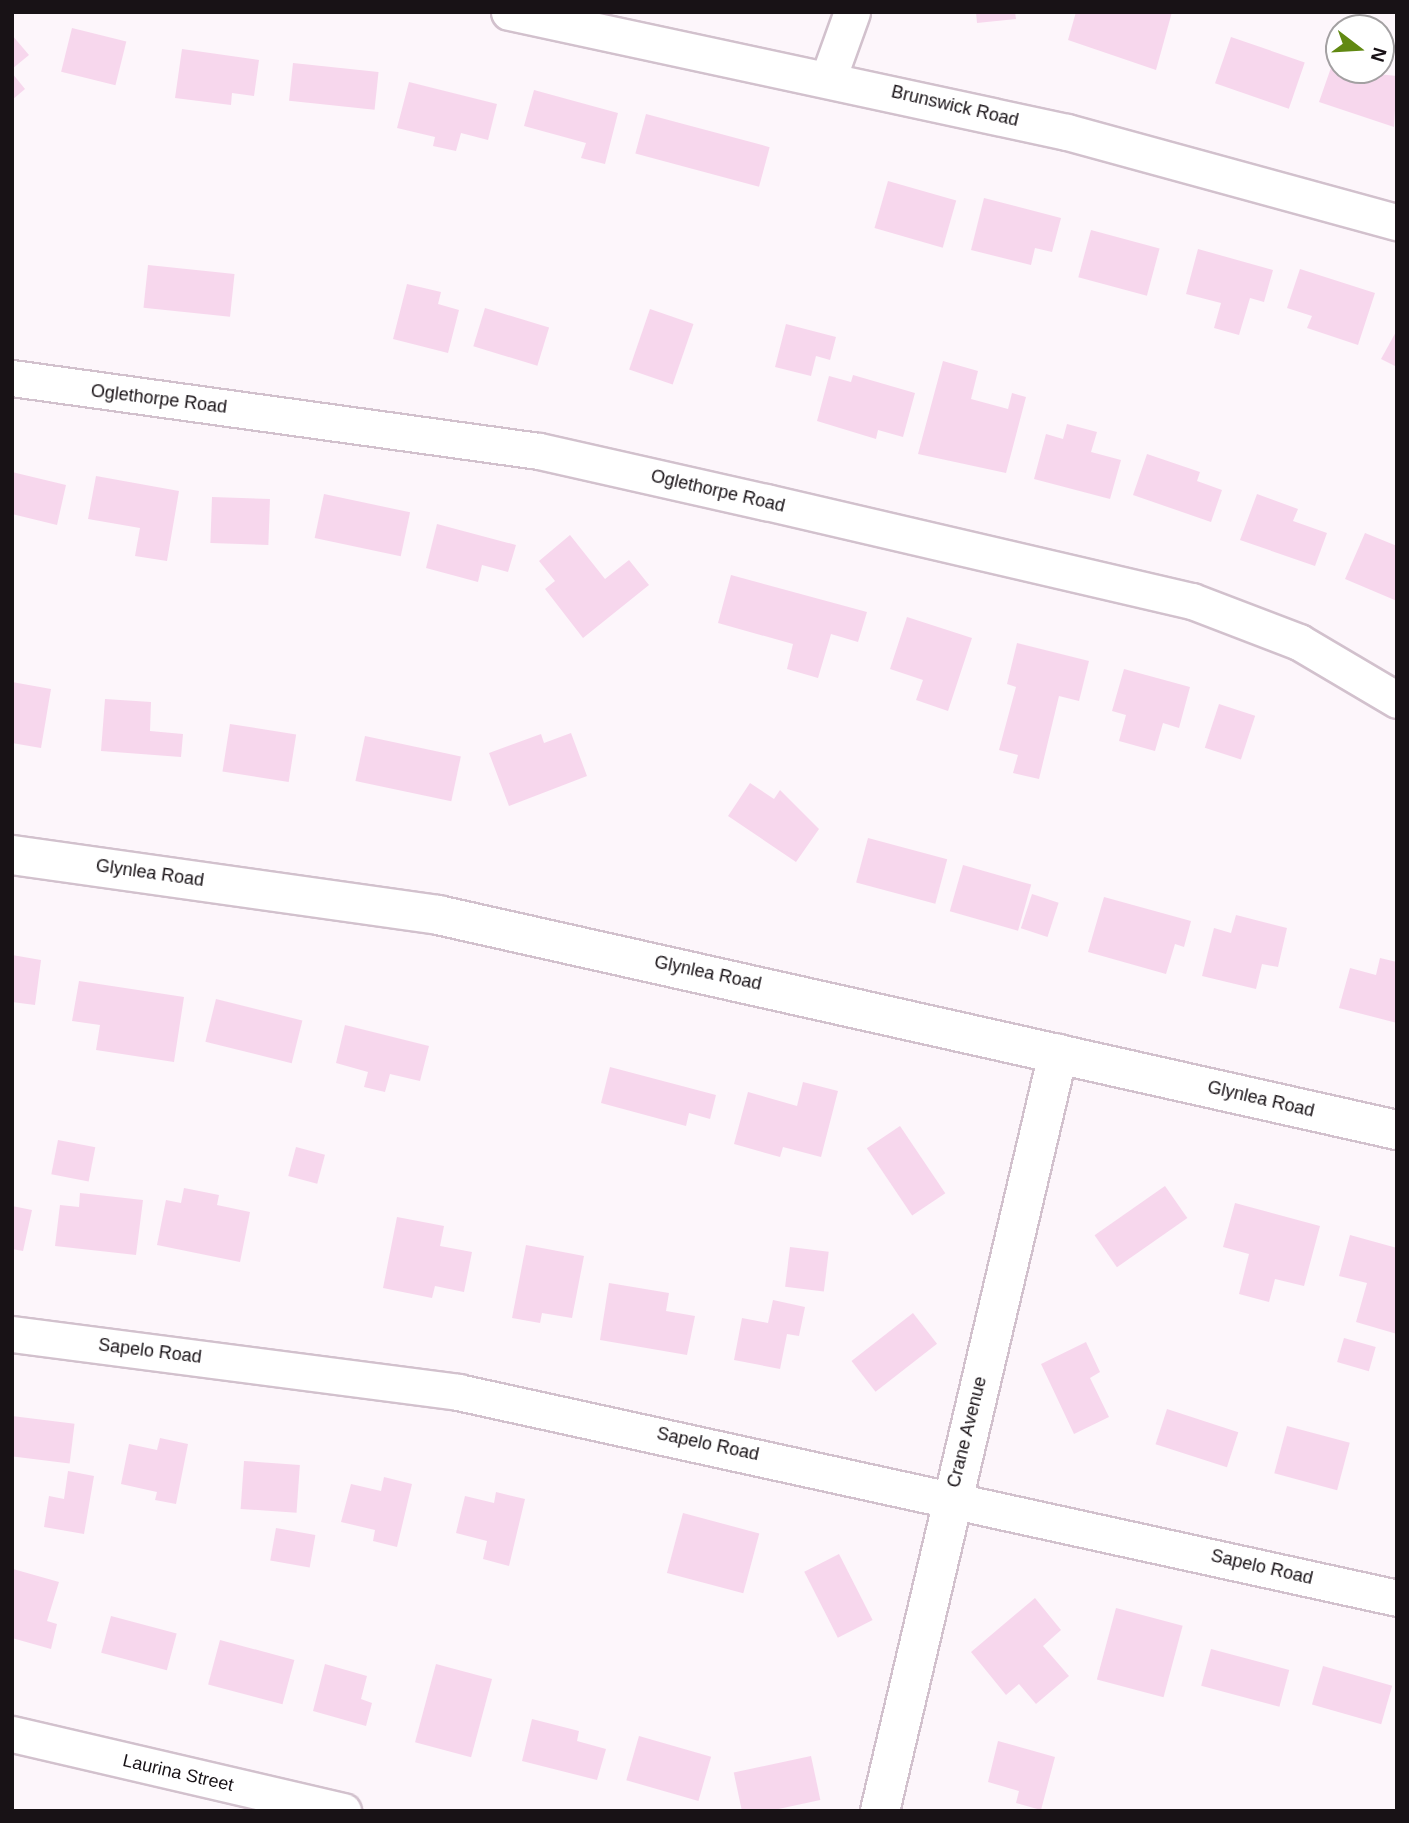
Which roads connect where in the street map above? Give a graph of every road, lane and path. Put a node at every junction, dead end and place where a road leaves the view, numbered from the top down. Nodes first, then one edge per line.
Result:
1 (509, 12) edge
2 (852, 12) edge
3 (829, 76) junction
4 (1397, 222) edge
5 (12, 378) edge
6 (1397, 700) edge
7 (12, 855) edge
8 (1058, 1054) junction
9 (1397, 1130) edge
10 (12, 1334) edge
11 (951, 1499) junction
12 (1397, 1598) edge
13 (12, 1734) edge
14 (343, 1811) edge
15 (880, 1811) edge

1 - 3 street, Brunswick Road
2 - 3 street
3 - 4 street, Brunswick Road
5 - 6 street, Oglethorpe Road
7 - 8 street, Glynlea Road
8 - 9 street, Glynlea Road
8 - 11 street, Crane Avenue
10 - 11 street, Sapelo Road
11 - 12 street, Sapelo Road
11 - 15 street, Crane Avenue
13 - 14 street, Laurina Street

